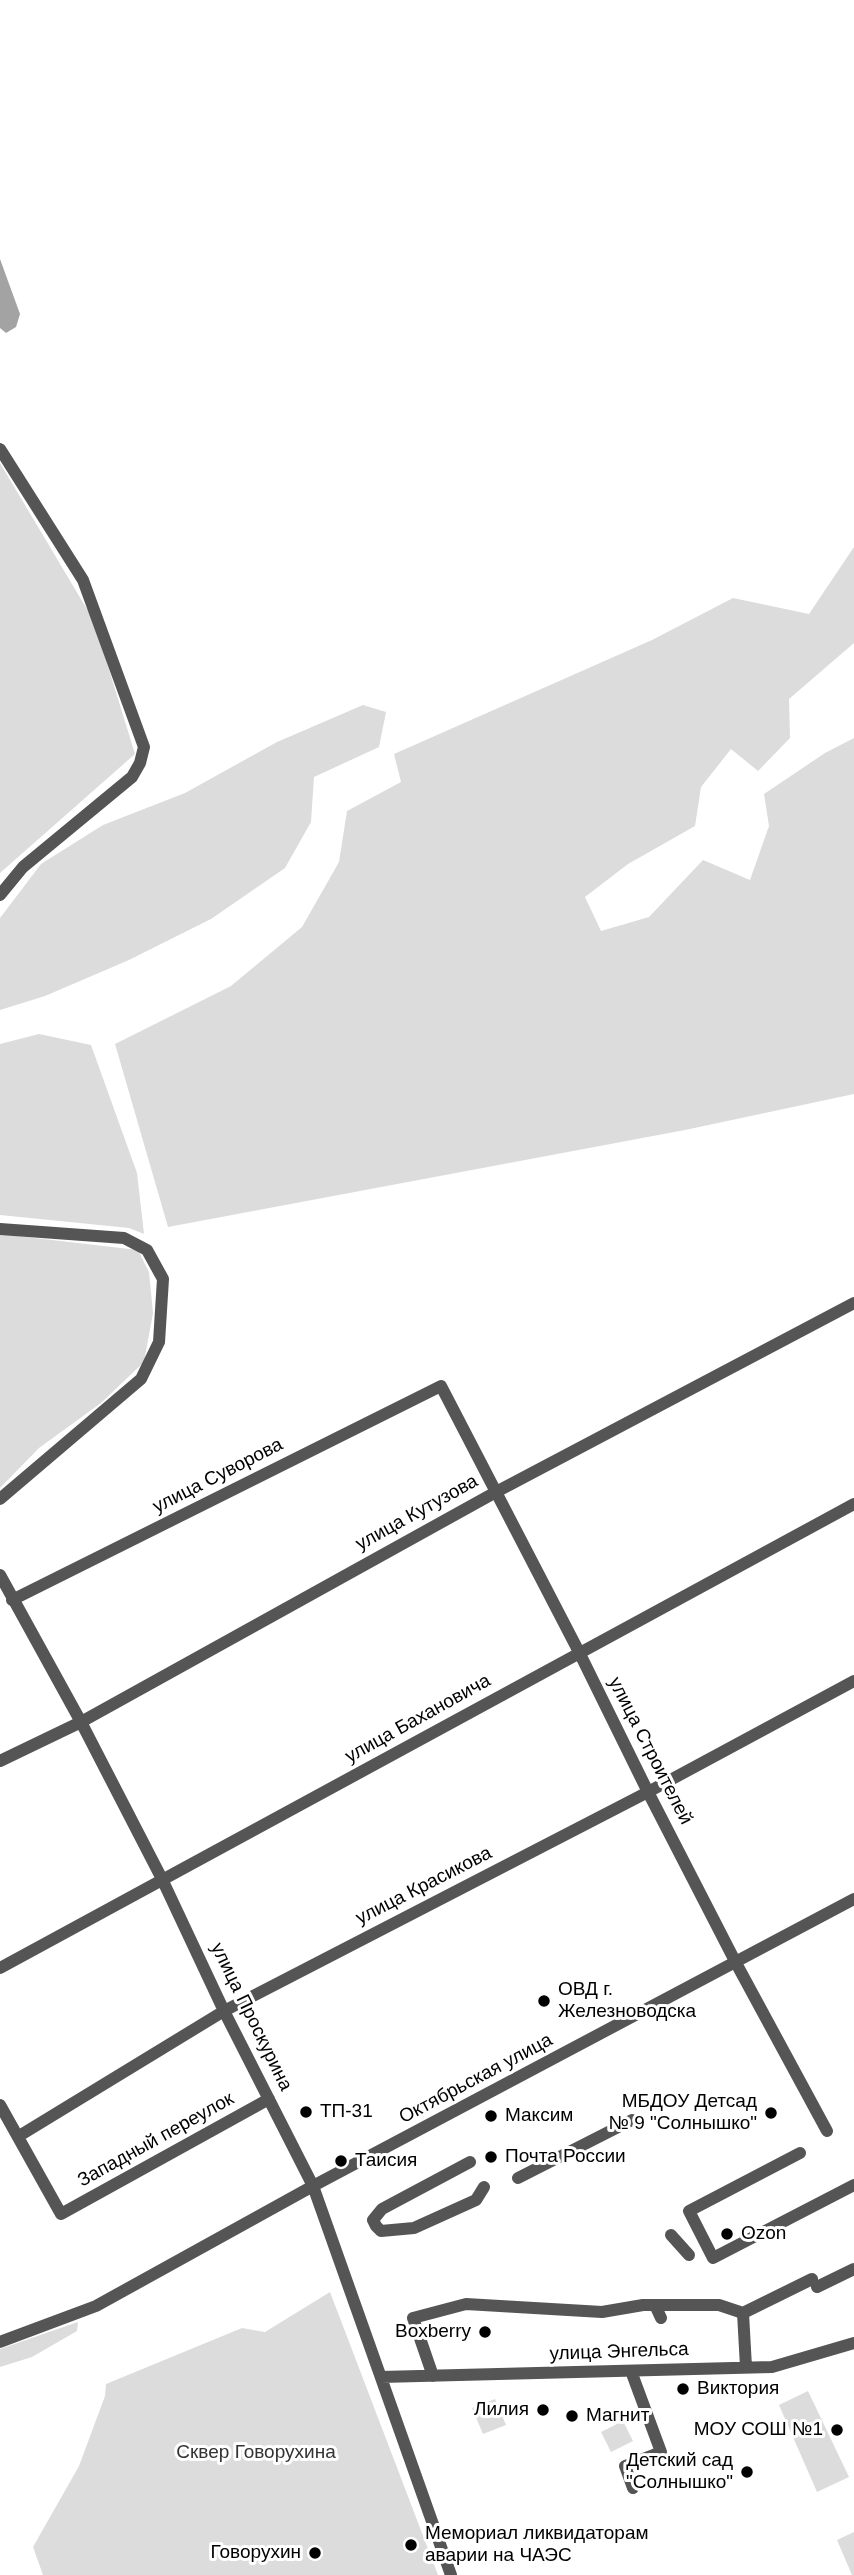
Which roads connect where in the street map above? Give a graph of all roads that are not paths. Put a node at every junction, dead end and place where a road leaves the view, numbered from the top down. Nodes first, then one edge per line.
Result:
1 (0, 449) edge
2 (0, 895) edge
3 (0, 1229) edge
4 (854, 1303) edge
5 (441, 1386) joint
6 (496, 1492) junction
7 (0, 1499) edge
8 (854, 1504) edge
9 (0, 1575) edge
10 (12, 1600) junction
11 (579, 1652) junction
12 (854, 1681) edge
13 (81, 1722) junction
14 (0, 1761) edge
15 (648, 1792) junction
16 (162, 1879) junction
17 (854, 1899) edge
18 (736, 1963) junction
19 (0, 1968) edge
20 (224, 2011) junction
21 (269, 2099) junction
22 (0, 2105) edge
23 (627, 2120) dead end
24 (827, 2131) dead end
25 (19, 2136) junction
26 (800, 2153) dead end
27 (470, 2162) dead end
28 (520, 2174) dead end
29 (854, 2185) edge
30 (313, 2186) junction
31 (484, 2187) dead end
32 (671, 2235) dead end
33 (689, 2255) dead end
34 (854, 2269) edge
35 (655, 2305) junction
36 (681, 2305) junction
37 (743, 2313) junction
38 (661, 2318) dead end
39 (685, 2318) dead end
40 (0, 2342) edge
41 (854, 2343) edge
42 (746, 2367) junction
43 (631, 2371) junction
44 (433, 2376) junction
45 (381, 2378) junction
46 (633, 2488) dead end
47 (451, 2575) edge

1 - 2 street
3 - 7 street
4 - 6 street, улица Кутузова
5 - 6 street, улица Строителей
5 - 10 street, улица Суворова
6 - 11 street, улица Строителей
6 - 13 street, улица Кутузова
8 - 11 street, улица Бахановича
9 - 10 street, улица Проскурина
10 - 13 street, улица Проскурина
11 - 15 street, улица Строителей
11 - 16 street, улица Бахановича
12 - 15 street, улица Красикова
13 - 14 street, улица Кутузова
13 - 16 street, улица Проскурина
15 - 18 street, улица Строителей
15 - 20 street, улица Красикова
16 - 19 street, улица Бахановича
16 - 20 street, улица Проскурина
17 - 18 street, Октябрьская улица
18 - 24 street, улица Строителей
18 - 30 street, Октябрьская улица
20 - 21 street, улица Проскурина
20 - 25 street, улица Красикова
21 - 25 street, Западный переулок
21 - 30 street, улица Проскурина
22 - 25 street
23 - 28 street
26 - 29 street
27 - 31 street
30 - 40 street, Октябрьская улица
30 - 45 street, улица Проскурина
32 - 33 street
34 - 37 street
35 - 36 street
35 - 38 street
35 - 44 street
36 - 37 street
36 - 39 street
37 - 42 street
41 - 42 street, улица Энгельса
42 - 43 street, улица Энгельса
43 - 44 street, улица Энгельса
43 - 46 street
44 - 45 street, улица Энгельса
45 - 47 street, улица Проскурина

